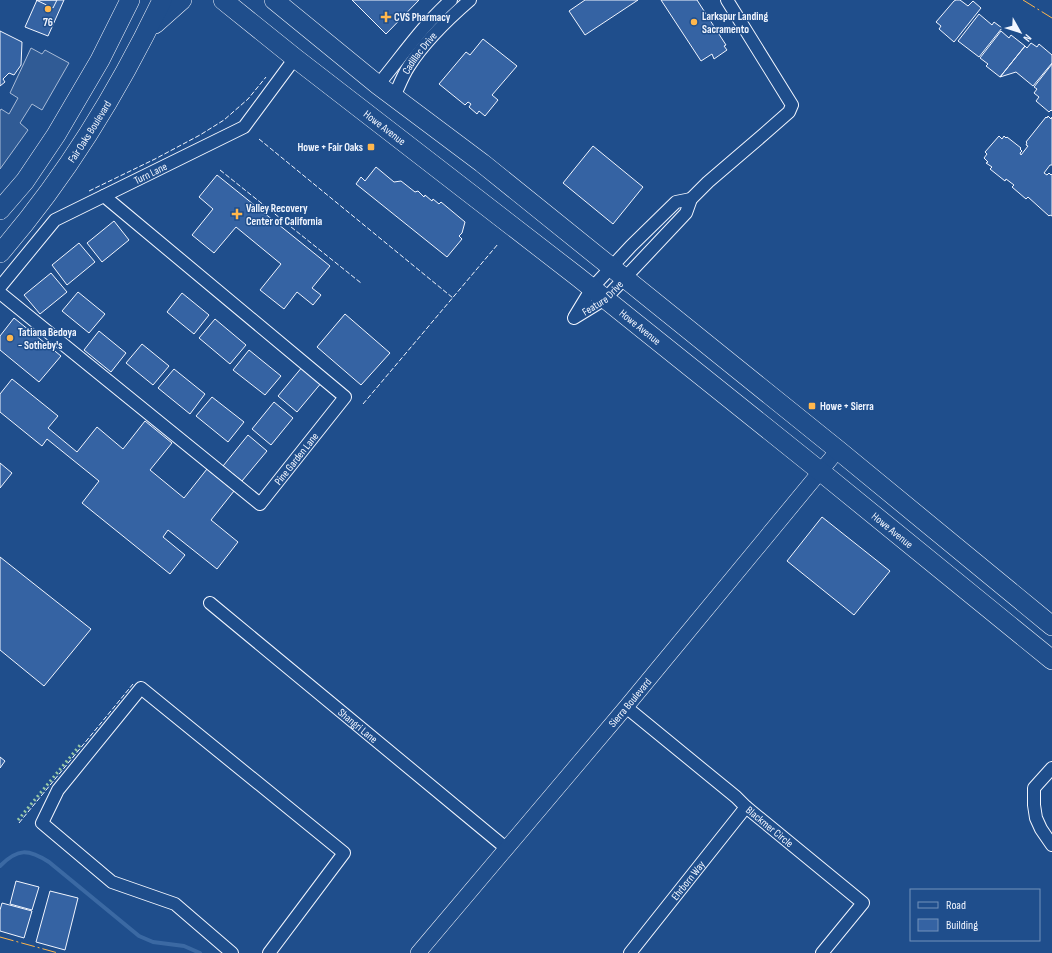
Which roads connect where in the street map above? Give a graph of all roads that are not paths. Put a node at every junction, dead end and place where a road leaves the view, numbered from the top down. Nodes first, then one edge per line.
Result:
1 (130, 0) edge
2 (162, 0) edge
3 (182, 0) edge
4 (224, 0) edge
5 (451, 0) edge
6 (470, 0) edge
7 (727, 0) edge
8 (281, 3) edge
9 (146, 34) junction
10 (295, 58) junction
11 (378, 85) junction
12 (394, 96) junction
13 (104, 196) junction
14 (691, 199) junction
15 (0, 210) edge
16 (0, 253) edge
17 (617, 272) junction
18 (1, 288) edge
19 (598, 293) junction
20 (838, 450) junction
21 (820, 471) junction
22 (934, 565) junction
23 (210, 603) dead end
24 (1052, 625) edge
25 (1052, 660) edge
26 (626, 707) junction
27 (1052, 768) edge
28 (746, 807) junction
29 (1052, 845) edge
30 (506, 848) junction
31 (232, 953) edge
32 (269, 953) edge
33 (418, 953) edge
34 (630, 953) edge
35 (822, 953) edge

1 - 15 main road
2 - 9 main road, Fair Oaks Boulevard
3 - 9 main road
4 - 10 main road, Howe Avenue
5 - 11 street, Cadillac Drive
6 - 12 street, Cadillac Drive
7 - 14 street, Feature Drive
8 - 11 main road
9 - 16 main road, Fair Oaks Boulevard
10 - 13 street, Turn Lane
10 - 19 main road, Howe Avenue
11 - 12 main road
12 - 17 main road
13 - 18 street, Turn Lane
13 - 18 street, Pine Garden Lane
14 - 17 street, Feature Drive
14 - 17 street, Feature Drive
17 - 19 street, Feature Drive
17 - 19 street, Feature Drive
17 - 20 main road
19 - 21 main road, Howe Avenue
20 - 21 street, Sierra Boulevard
20 - 24 main road
21 - 22 main road, Howe Avenue
21 - 26 street, Sierra Boulevard
22 - 24 main road
22 - 25 main road, Howe Avenue
23 - 30 street, Shangri Lane
26 - 28 street, Blackmer Circle
26 - 30 street, Sierra Boulevard
27 - 29 street
28 - 34 street, Ehrborn Way
28 - 35 street, Blackmer Circle
30 - 33 street, Sierra Boulevard
31 - 32 street

